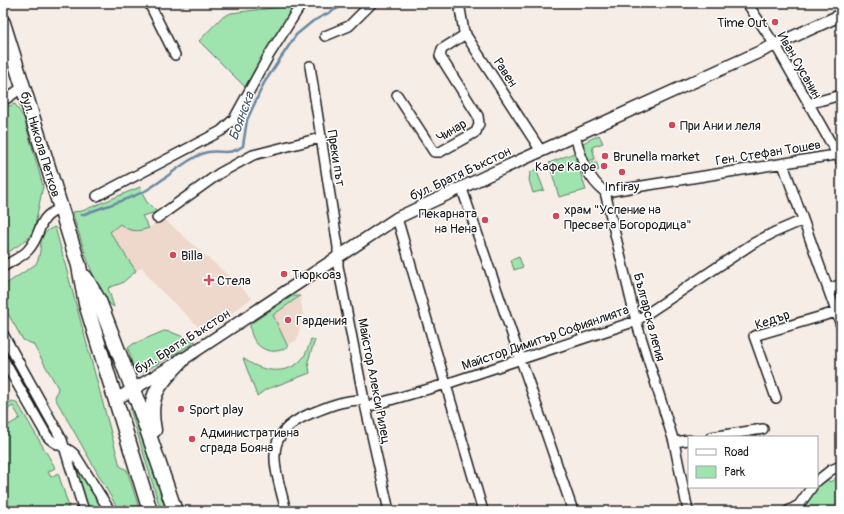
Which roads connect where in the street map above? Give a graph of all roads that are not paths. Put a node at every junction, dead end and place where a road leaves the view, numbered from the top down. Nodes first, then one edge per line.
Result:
1 (149, 3) edge
2 (302, 3) edge
3 (372, 3) edge
4 (459, 3) edge
5 (747, 3) edge
6 (841, 15) edge
7 (3, 23) edge
8 (466, 34) junction
9 (325, 36) dead end
10 (775, 45) junction
11 (175, 55) dead end
12 (310, 66) dead end
13 (23, 87) junction
14 (841, 94) edge
15 (397, 95) dead end
16 (3, 101) edge
17 (808, 104) junction
18 (575, 136) junction
19 (320, 138) junction
20 (541, 151) junction
21 (840, 156) edge
22 (783, 164) junction
23 (462, 189) junction
24 (605, 192) junction
25 (97, 196) dead end
26 (60, 209) junction
27 (157, 218) dead end
28 (397, 218) junction
29 (803, 220) junction
30 (339, 255) junction
31 (79, 266) junction
32 (3, 267) edge
33 (841, 284) edge
34 (829, 289) junction
35 (836, 312) junction
36 (636, 321) junction
37 (841, 325) edge
38 (3, 334) edge
39 (8, 343) junction
40 (3, 352) edge
41 (3, 359) edge
42 (522, 359) junction
43 (182, 360) junction
44 (446, 384) junction
45 (133, 389) junction
46 (776, 398) dead end
47 (115, 400) junction
48 (365, 404) junction
49 (763, 429) dead end
50 (718, 436) edge
51 (688, 440) edge
52 (674, 442) junction
53 (65, 448) junction
54 (157, 454) junction
55 (841, 466) edge
56 (818, 480) edge
57 (811, 488) edge
58 (84, 511) edge
59 (110, 511) edge
60 (150, 511) edge
61 (175, 511) edge
62 (286, 511) edge
63 (389, 511) edge
64 (483, 511) edge
65 (573, 511) edge
66 (688, 511) edge
67 (788, 511) edge

1 - 11 street
2 - 25 street
3 - 9 street
4 - 8 street, Равен
5 - 10 street, Иван Сусанин
6 - 10 street, бул. Братя Бъкстон
7 - 13 highway, бул. Никола Петков
8 - 15 street, Чинар
8 - 20 street, Равен
10 - 17 street, Иван Сусанин
10 - 18 street, бул. Братя Бъкстон
12 - 19 street, Преки път
13 - 16 street
13 - 26 highway, бул. Никола Петков
14 - 17 street
17 - 21 street, Иван Сусанин
18 - 20 street, бул. Братя Бъкстон
18 - 24 street
19 - 27 street
19 - 30 street, Преки път
20 - 23 street, бул. Братя Бъкстон
21 - 22 street, Ген. Стефан Тошев
22 - 24 street, Ген. Стефан Тошев
22 - 29 street
23 - 28 street, бул. Братя Бъкстон
23 - 42 street
24 - 36 street, Българска легия
26 - 31 highway, бул. Никола Петков
26 - 32 street
28 - 30 street, бул. Братя Бъкстон
28 - 44 street
29 - 34 street
29 - 36 street, Майстор Димитър Софиянлията
30 - 43 street, бул. Братя Бъкстон
30 - 48 street, Майстор Алекси Рилец
31 - 45 highway, бул. Никола Петков
31 - 47 highway, бул. Никола Петков
33 - 34 street
34 - 35 street
35 - 37 street
35 - 46 street, Кедър
36 - 42 street, Майстор Димитър Софиянлията
36 - 52 street, Българска легия
38 - 39 street
39 - 40 street
39 - 53 street
41 - 53 street
42 - 44 street, Майстор Димитър Софиянлията
42 - 65 street
43 - 45 street, бул. Братя Бъкстон
43 - 54 highway
44 - 48 street, Майстор Димитър Софиянлията
44 - 64 street
45 - 47 street, бул. Братя Бъкстон
45 - 54 highway, бул. Никола Петков
47 - 60 highway, бул. Никола Петков
48 - 62 street, Майстор Димитър Софиянлията
48 - 63 street, Майстор Алекси Рилец
49 - 50 street
51 - 52 street
52 - 66 street, Българска легия
53 - 58 street
53 - 59 street
54 - 61 highway
55 - 56 street
57 - 67 street

